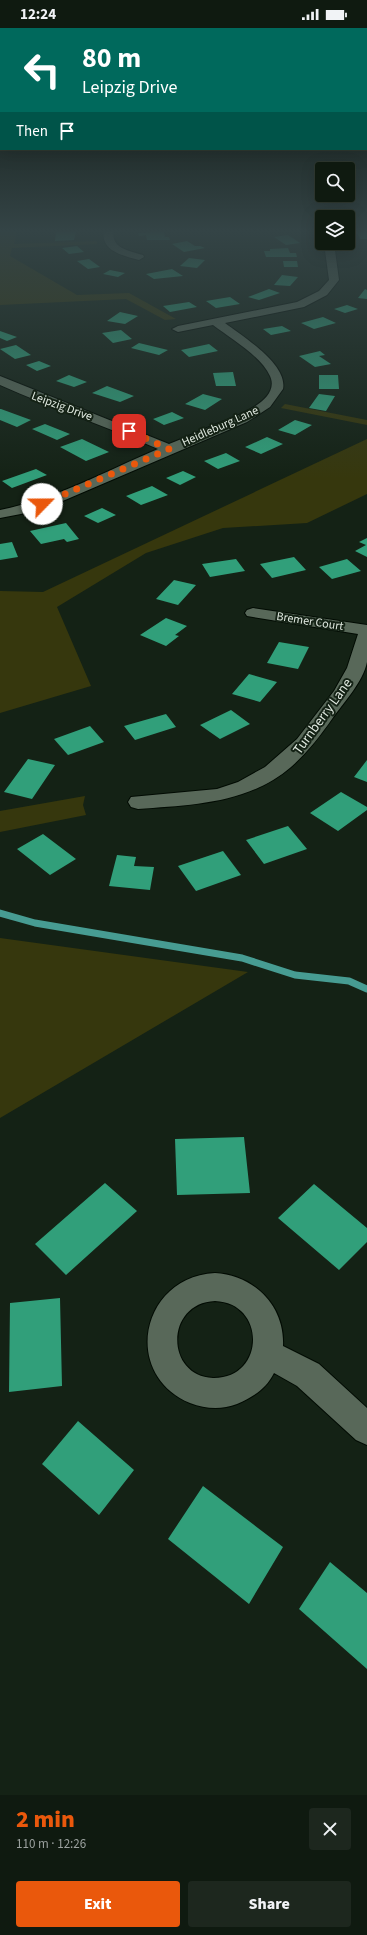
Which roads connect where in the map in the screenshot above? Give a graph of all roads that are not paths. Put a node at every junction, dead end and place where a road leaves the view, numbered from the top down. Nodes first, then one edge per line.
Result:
1 (261, 313) edge
2 (216, 322) junction
3 (178, 329) dead end
4 (0, 380) edge
5 (169, 449) junction
6 (0, 514) edge
7 (254, 613) dead end
8 (367, 630) edge
9 (367, 634) edge
10 (138, 802) dead end
11 (268, 1354) dead end
12 (367, 1429) edge

1 - 2 street
2 - 3 street
2 - 5 street, Heidleburg Lane
4 - 5 street, Leipzig Drive
5 - 6 street, Heidleburg Lane
7 - 8 street, Bremer Court
9 - 10 street, Turnberry Lane
11 - 12 street

